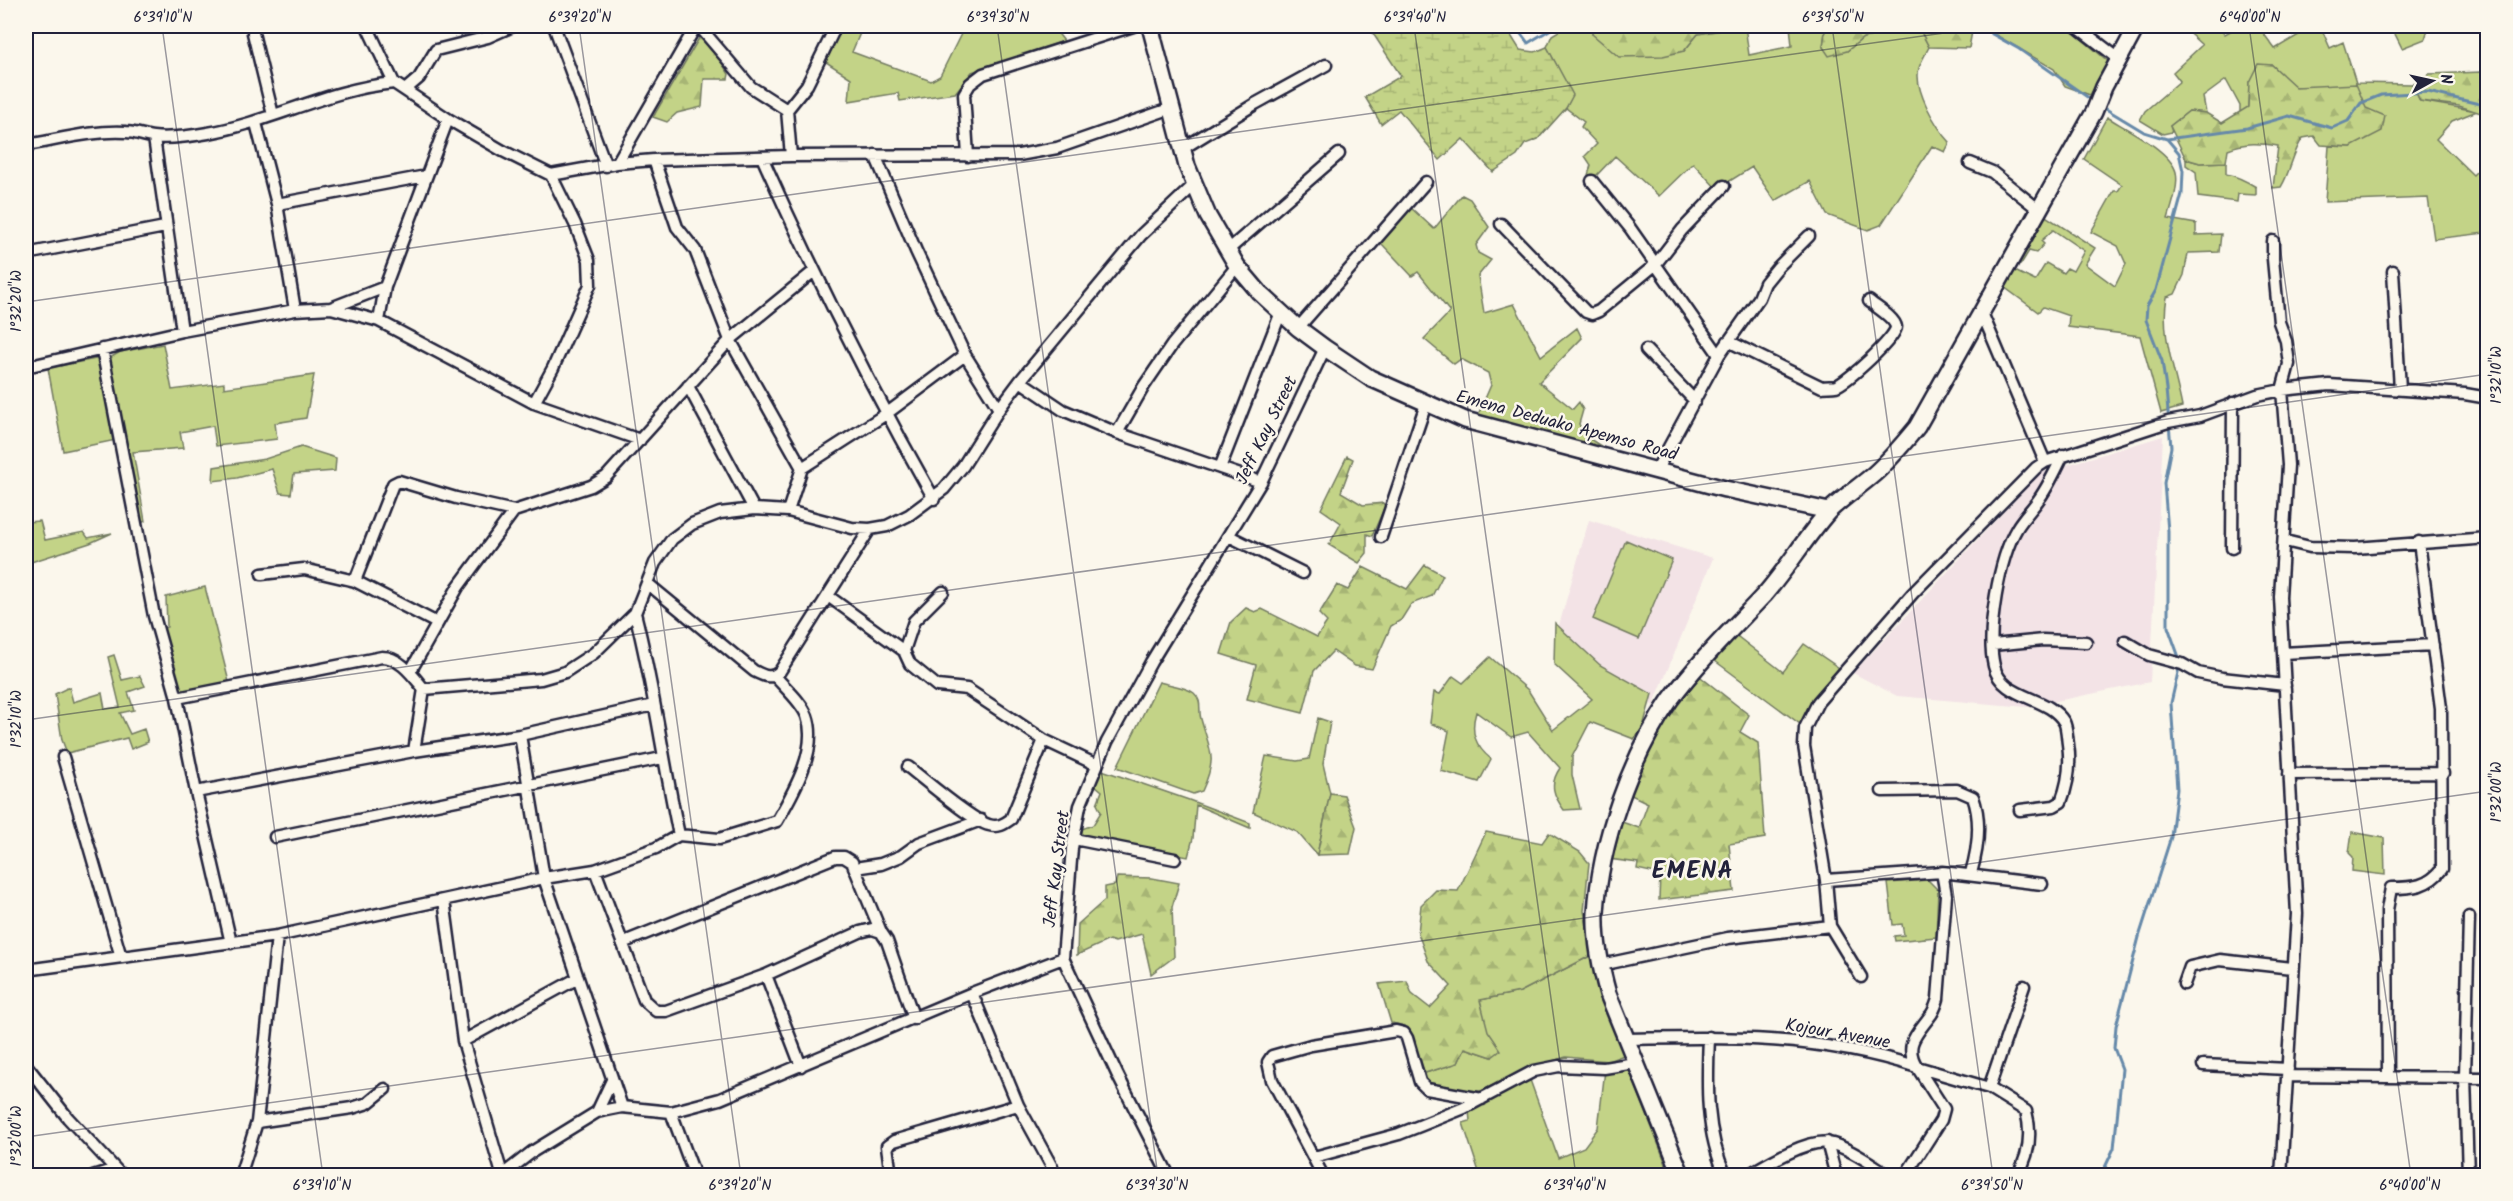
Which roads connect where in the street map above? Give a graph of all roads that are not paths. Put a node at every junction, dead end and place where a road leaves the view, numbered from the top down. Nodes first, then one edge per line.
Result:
1 (367, 26) edge
2 (513, 26) edge
3 (554, 26) edge
4 (697, 26) edge
5 (836, 26) edge
6 (1133, 26) edge
7 (1150, 26) edge
8 (2076, 26) edge
9 (2137, 26) edge
10 (253, 33) dead end
11 (2119, 59) junction
12 (1326, 65) dead end
13 (394, 83) junction
14 (405, 90) junction
15 (1172, 108) junction
16 (787, 110) junction
17 (273, 115) junction
18 (448, 119) junction
19 (256, 123) junction
20 (154, 138) junction
21 (26, 146) edge
22 (1182, 149) junction
23 (1339, 154) dead end
24 (875, 155) junction
25 (791, 156) junction
26 (968, 156) junction
27 (762, 157) junction
28 (654, 160) junction
29 (1970, 163) dead end
30 (612, 164) junction
31 (551, 175) junction
32 (426, 176) junction
33 (1592, 181) dead end
34 (1426, 182) dead end
35 (1194, 185) junction
36 (1724, 186) dead end
37 (277, 204) junction
38 (2038, 209) junction
39 (1501, 224) dead end
40 (165, 227) junction
41 (1809, 236) dead end
42 (2273, 241) dead end
43 (1227, 251) junction
44 (26, 254) edge
45 (1237, 266) junction
46 (1655, 266) junction
47 (2393, 271) dead end
48 (813, 272) junction
49 (385, 287) junction
50 (1869, 301) dead end
51 (331, 308) junction
52 (295, 310) junction
53 (1281, 312) junction
54 (1982, 313) junction
55 (379, 321) junction
56 (1298, 328) junction
57 (182, 331) junction
58 (730, 340) junction
59 (1728, 341) junction
60 (1325, 348) junction
61 (102, 349) junction
62 (1646, 350) dead end
63 (965, 355) junction
64 (1719, 356) junction
65 (26, 367) edge
66 (1020, 381) junction
67 (688, 386) junction
68 (2400, 389) junction
69 (2282, 390) junction
70 (2487, 398) edge
71 (1695, 401) junction
72 (534, 403) junction
73 (2233, 403) junction
74 (1426, 404) junction
75 (999, 409) junction
76 (885, 414) junction
77 (1117, 434) junction
78 (640, 440) junction
79 (2063, 455) junction
80 (2045, 462) junction
81 (802, 468) junction
82 (1220, 468) junction
83 (1657, 469) junction
84 (1261, 482) junction
85 (934, 499) junction
86 (754, 509) junction
87 (514, 511) junction
88 (788, 511) junction
89 (1829, 511) junction
90 (870, 529) junction
91 (1229, 536) junction
92 (1381, 537) dead end
93 (2487, 538) edge
94 (2285, 541) junction
95 (2420, 542) junction
96 (2232, 548) dead end
97 (1303, 573) dead end
98 (262, 574) dead end
99 (355, 581) junction
100 (647, 583) junction
101 (943, 592) dead end
102 (828, 596) junction
103 (635, 613) junction
104 (437, 622) junction
105 (2125, 641) dead end
106 (2086, 642) dead end
107 (1992, 645) junction
108 (2433, 645) junction
109 (904, 651) junction
110 (2283, 654) junction
111 (410, 672) junction
112 (775, 676) junction
113 (2285, 685) junction
114 (424, 689) junction
115 (177, 698) junction
116 (654, 705) junction
117 (520, 735) junction
118 (1044, 740) junction
119 (414, 751) junction
120 (63, 757) dead end
121 (662, 758) junction
122 (1097, 765) junction
123 (908, 767) dead end
124 (2442, 773) junction
125 (2289, 774) junction
126 (528, 786) junction
127 (1882, 791) dead end
128 (195, 792) junction
129 (2020, 810) dead end
130 (981, 820) junction
131 (679, 835) junction
132 (275, 837) dead end
133 (1074, 839) junction
134 (1175, 860) dead end
135 (855, 868) junction
136 (595, 870) junction
137 (1942, 872) junction
138 (1971, 873) junction
139 (544, 878) junction
140 (1826, 880) junction
141 (2042, 884) dead end
142 (444, 900) junction
143 (2469, 917) dead end
144 (1830, 926) junction
145 (881, 932) junction
146 (277, 936) junction
147 (622, 942) junction
148 (231, 943) junction
149 (121, 957) junction
150 (1063, 958) junction
151 (1601, 965) junction
152 (2292, 968) junction
153 (26, 970) edge
154 (766, 975) junction
155 (1862, 977) dead end
156 (578, 978) junction
157 (2184, 984) dead end
158 (2024, 986) dead end
159 (972, 993) junction
160 (914, 1019) junction
161 (1709, 1037) junction
162 (1625, 1039) junction
163 (463, 1041) junction
164 (1635, 1063) junction
165 (26, 1065) edge
166 (2203, 1065) dead end
167 (801, 1066) junction
168 (1917, 1067) junction
169 (2288, 1073) junction
170 (2388, 1077) junction
171 (2465, 1077) junction
172 (2487, 1077) edge
173 (612, 1080) junction
174 (1989, 1088) junction
175 (385, 1089) dead end
176 (1482, 1099) junction
177 (1018, 1105) junction
178 (622, 1107) junction
179 (597, 1112) junction
180 (671, 1112) junction
181 (256, 1122) junction
182 (1827, 1142) junction
183 (1314, 1157) junction
184 (119, 1172) edge
185 (501, 1175) edge
186 (93, 1176) edge
187 (240, 1176) edge
188 (695, 1176) edge
189 (891, 1176) edge
190 (1058, 1176) edge
191 (1168, 1176) edge
192 (1323, 1176) edge
193 (1682, 1176) edge
194 (1726, 1176) edge
195 (1746, 1176) edge
196 (1836, 1176) edge
197 (1891, 1176) edge
198 (1905, 1176) edge
199 (2017, 1176) edge
200 (2280, 1176) edge
201 (2468, 1176) edge

1 - 13 street
2 - 14 street
3 - 30 street
4 - 16 street
4 - 30 street
5 - 16 street
6 - 26 street
7 - 15 street, Emena Deduako Apemso Road
8 - 11 street
9 - 11 street
10 - 17 street
11 - 38 street
12 - 22 street
13 - 14 street
13 - 17 street
14 - 18 street
15 - 22 street, Emena Deduako Apemso Road
15 - 26 street
16 - 25 street
17 - 19 street
18 - 31 street
18 - 32 street
19 - 20 street
19 - 37 street
20 - 21 street
20 - 40 street
22 - 35 street, Emena Deduako Apemso Road
23 - 43 street
24 - 25 street
24 - 26 street
24 - 63 street
25 - 27 street
27 - 28 street
27 - 48 street
28 - 30 street
28 - 58 street
29 - 38 street
30 - 31 street
31 - 72 street
32 - 37 street
32 - 49 street
33 - 46 street
34 - 56 street
35 - 43 street, Emena Deduako Apemso Road
35 - 66 street
36 - 46 street
37 - 52 street
38 - 54 street
39 - 46 street
40 - 44 street
40 - 57 street
41 - 59 street
42 - 69 street
43 - 45 street, Emena Deduako Apemso Road
45 - 53 street, Emena Deduako Apemso Road
45 - 77 street
46 - 64 street
47 - 68 street
48 - 58 street
48 - 76 street
49 - 51 street
49 - 55 street
50 - 59 street
51 - 52 street
51 - 55 street
52 - 57 street
53 - 56 street, Emena Deduako Apemso Road
53 - 82 street
54 - 80 street
54 - 89 street
55 - 72 street
56 - 60 street, Emena Deduako Apemso Road
57 - 61 street
58 - 67 street
58 - 81 street
59 - 64 street
60 - 74 street, Emena Deduako Apemso Road
60 - 84 street, Jeff Kay Street
61 - 65 street
61 - 115 street
62 - 71 street
63 - 75 street
63 - 76 street
64 - 71 street
66 - 75 street
66 - 77 street
67 - 78 street
67 - 86 street
68 - 69 street
68 - 70 street
69 - 73 street
69 - 94 street
71 - 83 street
72 - 78 street
73 - 79 street
73 - 96 street
74 - 83 street, Emena Deduako Apemso Road
74 - 92 street
75 - 85 street
76 - 81 street
76 - 85 street
77 - 82 street
78 - 87 street
79 - 80 street
79 - 107 street
80 - 140 street
81 - 88 street
82 - 84 street
83 - 89 street, Emena Deduako Apemso Road
84 - 91 street, Jeff Kay Street
85 - 90 street
86 - 88 street
86 - 100 street
87 - 99 street
87 - 104 street
88 - 90 street
89 - 151 street
90 - 102 street
91 - 97 street
91 - 122 street, Jeff Kay Street
93 - 95 street
94 - 95 street
94 - 110 street
95 - 108 street
98 - 99 street
99 - 104 street
100 - 103 street
100 - 112 street
101 - 109 street
102 - 109 street
102 - 112 street
103 - 114 street
103 - 116 street
104 - 111 street
105 - 113 street
106 - 107 street
107 - 129 street
108 - 110 street
108 - 124 street
109 - 118 street
110 - 113 street
111 - 114 street
111 - 115 street
112 - 131 street
113 - 125 street
114 - 119 street
115 - 128 street
116 - 117 street
116 - 121 street
117 - 119 street
117 - 126 street
118 - 122 street
118 - 130 street
119 - 128 street
120 - 149 street
121 - 126 street
121 - 131 street
122 - 133 street, Jeff Kay Street
123 - 130 street
124 - 125 street
124 - 170 street
125 - 152 street
126 - 132 street
126 - 139 street
127 - 138 street
128 - 148 street
130 - 135 street
131 - 136 street
133 - 134 street
133 - 150 street, Jeff Kay Street
135 - 145 street
135 - 147 street
136 - 139 street
136 - 147 street
137 - 138 street
137 - 140 street
137 - 168 street
138 - 141 street
139 - 142 street
139 - 156 street
140 - 144 street
142 - 146 street
142 - 163 street
143 - 171 street
144 - 151 street
144 - 155 street
145 - 154 street
145 - 160 street
146 - 148 street
146 - 181 street
147 - 154 street
148 - 149 street
149 - 153 street
150 - 159 street
150 - 191 street
151 - 162 street
152 - 157 street
152 - 169 street
154 - 167 street
156 - 163 street
156 - 173 street
158 - 174 street
159 - 160 street
159 - 177 street
160 - 167 street
161 - 162 street, Kojour Avenue
161 - 168 street, Kojour Avenue
161 - 194 street
162 - 164 street
163 - 185 street
164 - 176 street
164 - 193 street
165 - 184 street
166 - 169 street
167 - 180 street
168 - 174 street, Kojour Avenue
168 - 198 street
169 - 170 street
169 - 200 street
170 - 171 street
171 - 172 street
171 - 201 street
173 - 178 street
173 - 179 street
174 - 199 street, Kojour Avenue
175 - 181 street
176 - 183 street
176 - 183 street
177 - 189 street
177 - 190 street
178 - 179 street
178 - 180 street
179 - 185 street
180 - 188 street
181 - 187 street
182 - 195 street
182 - 196 street
182 - 197 street
183 - 192 street
184 - 186 street

